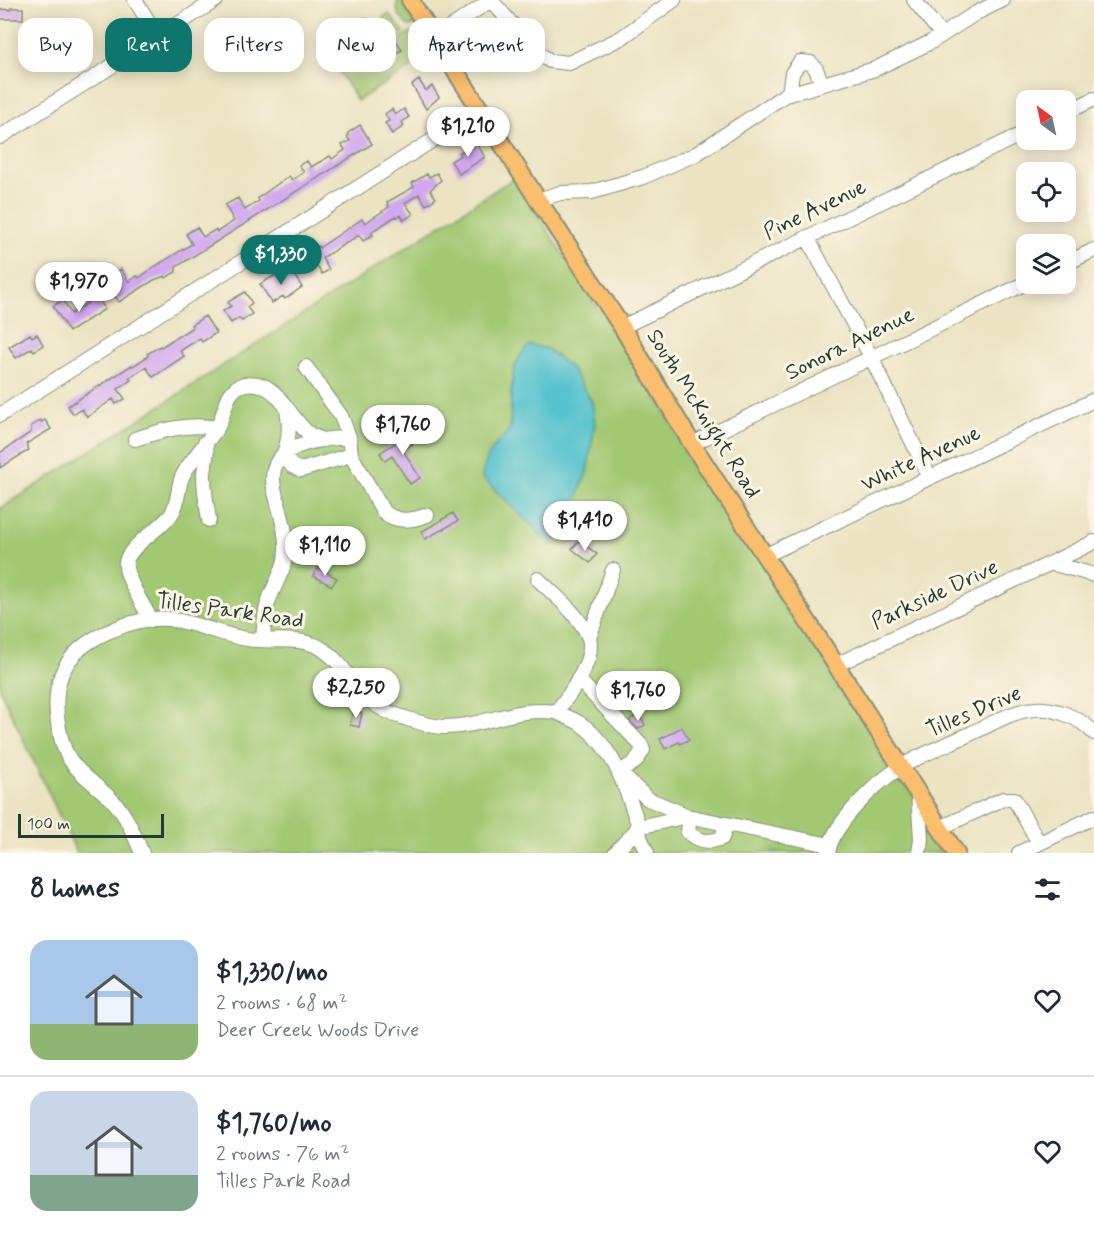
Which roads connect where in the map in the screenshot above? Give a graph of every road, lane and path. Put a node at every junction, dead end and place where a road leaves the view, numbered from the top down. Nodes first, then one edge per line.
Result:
1 (135, 0) edge
2 (216, 0) edge
3 (410, 0) edge
4 (491, 0) edge
5 (674, 0) edge
6 (914, 0) edge
7 (1003, 0) edge
8 (146, 18) edge
9 (188, 18) edge
10 (422, 18) edge
11 (464, 18) edge
12 (942, 35) junction
13 (105, 71) edge
14 (456, 72) edge
15 (822, 84) junction
16 (789, 94) junction
17 (1094, 99) edge
18 (1076, 108) edge
19 (480, 110) junction
20 (0, 137) edge
21 (1016, 137) edge
22 (538, 200) junction
23 (807, 237) junction
24 (1094, 250) edge
25 (1076, 259) edge
26 (1016, 288) edge
27 (622, 327) junction
28 (871, 357) junction
29 (306, 367) dead end
30 (1094, 400) edge
31 (287, 410) junction
32 (0, 415) edge
33 (217, 428) junction
34 (349, 437) junction
35 (135, 439) dead end
36 (323, 440) junction
37 (205, 442) junction
38 (692, 444) junction
39 (283, 455) junction
40 (351, 455) junction
41 (930, 478) junction
42 (427, 515) dead end
43 (209, 520) dead end
44 (1094, 542) edge
45 (766, 555) junction
46 (1051, 562) junction
47 (613, 570) dead end
48 (1094, 575) edge
49 (538, 579) dead end
50 (151, 620) junction
51 (589, 638) junction
52 (263, 640) junction
53 (837, 664) junction
54 (578, 679) junction
55 (556, 712) junction
56 (1094, 733) edge
57 (902, 767) junction
58 (620, 772) junction
59 (918, 794) junction
60 (689, 816) junction
61 (1094, 817) edge
62 (726, 824) junction
63 (639, 827) junction
64 (940, 828) junction
65 (829, 849) edge
66 (1030, 849) edge
67 (142, 853) edge
68 (615, 853) edge
69 (647, 853) edge
70 (919, 853) edge
71 (956, 853) edge

1 - 8 street
2 - 9 street
3 - 10 main road, South McKnight Road
4 - 5 street
4 - 11 street
6 - 12 street
7 - 12 street
12 - 15 street
13 - 20 street
14 - 19 main road, South McKnight Road
15 - 16 street
15 - 16 street
16 - 22 street
17 - 18 street
19 - 22 main road, South McKnight Road
19 - 32 street
21 - 23 street, Pine Avenue
22 - 27 main road, South McKnight Road
23 - 27 street, Pine Avenue
23 - 28 street
24 - 25 street
26 - 28 street, Sonora Avenue
27 - 38 main road, South McKnight Road
28 - 38 street, Sonora Avenue
28 - 41 street
29 - 34 street
30 - 41 street, White Avenue
31 - 33 street
31 - 36 street
31 - 39 street
33 - 35 street
33 - 37 street
34 - 36 street
34 - 40 street
36 - 39 street
37 - 43 street
37 - 50 street
38 - 45 main road, South McKnight Road
39 - 40 street
39 - 52 street
40 - 42 street
41 - 45 street, White Avenue
44 - 46 street, Parkside Drive
45 - 53 main road, South McKnight Road
46 - 48 street
46 - 53 street, Parkside Drive
47 - 51 street
49 - 51 street
50 - 52 street, Tilles Park Road
50 - 67 street, Tilles Park Road
51 - 54 street
52 - 55 street, Tilles Park Road
53 - 57 main road, South McKnight Road
54 - 55 street
54 - 58 street
55 - 58 street, Tilles Park Road
56 - 57 street, Tilles Drive
57 - 59 main road, South McKnight Road
57 - 65 street
58 - 60 street
58 - 63 street, Tilles Park Road
59 - 64 main road, South McKnight Road
59 - 70 street
60 - 62 street
60 - 62 street
60 - 63 street
61 - 66 street
62 - 65 street
63 - 68 street
63 - 69 street, Tilles Park Road
64 - 66 street
64 - 71 main road, South McKnight Road

